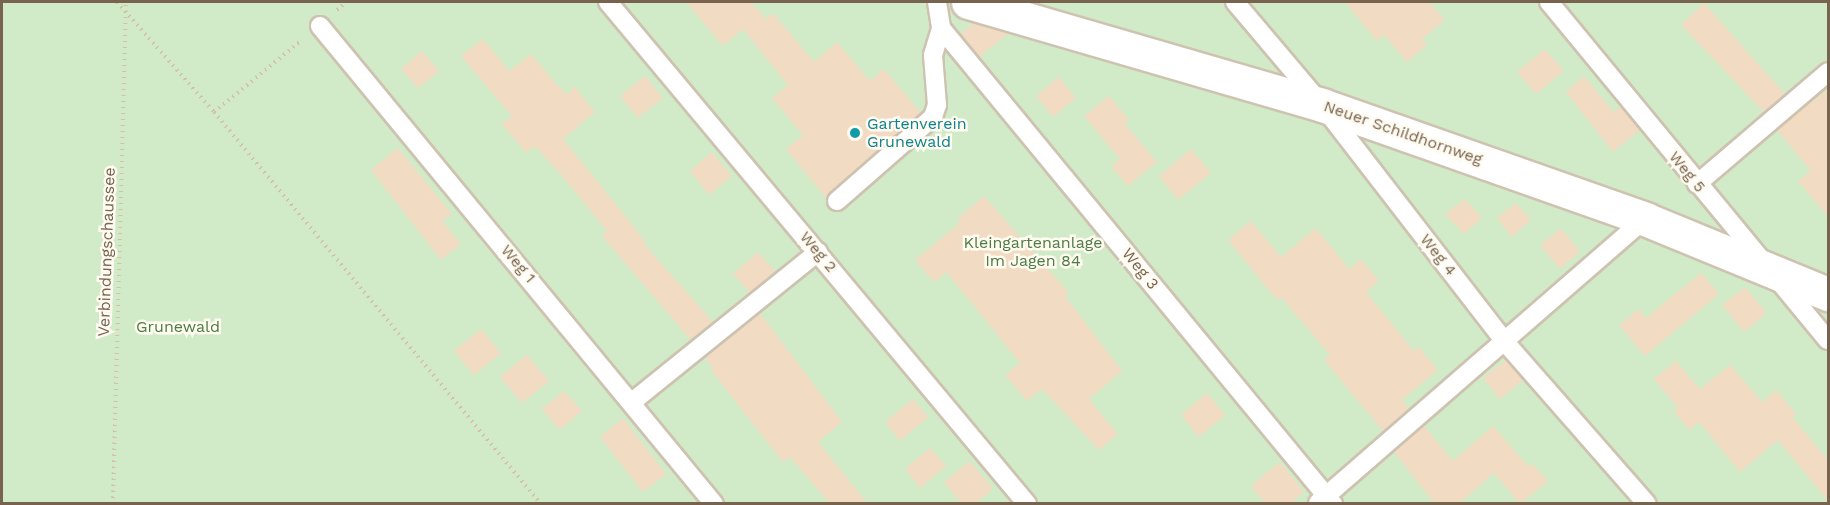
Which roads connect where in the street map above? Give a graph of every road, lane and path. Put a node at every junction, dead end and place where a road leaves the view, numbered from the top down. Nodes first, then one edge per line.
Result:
1 (117, 2) edge
2 (126, 2) edge
3 (346, 2) edge
4 (608, 2) edge
5 (937, 2) edge
6 (968, 2) edge
7 (1235, 2) edge
8 (1549, 2) edge
9 (126, 11) junction
10 (320, 26) junction
11 (941, 28) junction
12 (1828, 72) edge
13 (1322, 105) junction
14 (214, 112) junction
15 (1696, 184) junction
16 (837, 201) dead end
17 (1645, 219) junction
18 (818, 252) junction
19 (1767, 268) junction
20 (1828, 294) edge
21 (1828, 340) edge
22 (1505, 342) junction
23 (632, 402) junction
24 (1325, 501) edge
25 (113, 504) edge
26 (541, 504) edge
27 (714, 504) edge
28 (1027, 504) edge
29 (1647, 504) edge

1 - 9 path
2 - 9 path, Verbindungschaussee
3 - 10 path
4 - 18 lane, Weg 2
5 - 11 lane
6 - 13 street, Neuer Schildhornweg
7 - 13 lane, Weg 4
8 - 15 lane, Weg 5
9 - 14 path
9 - 25 path, Verbindungschaussee
10 - 14 path
10 - 23 lane, Weg 1
11 - 16 lane
11 - 24 lane, Weg 3
12 - 15 lane
13 - 17 street, Neuer Schildhornweg
13 - 22 lane, Weg 4
14 - 26 path
15 - 19 lane, Weg 5
17 - 19 street, Neuer Schildhornweg
17 - 22 lane
18 - 23 lane
18 - 28 lane, Weg 2
19 - 20 street, Neuer Schildhornweg
19 - 21 lane, Weg 5
22 - 24 lane
22 - 29 lane, Weg 4
23 - 27 lane, Weg 1

